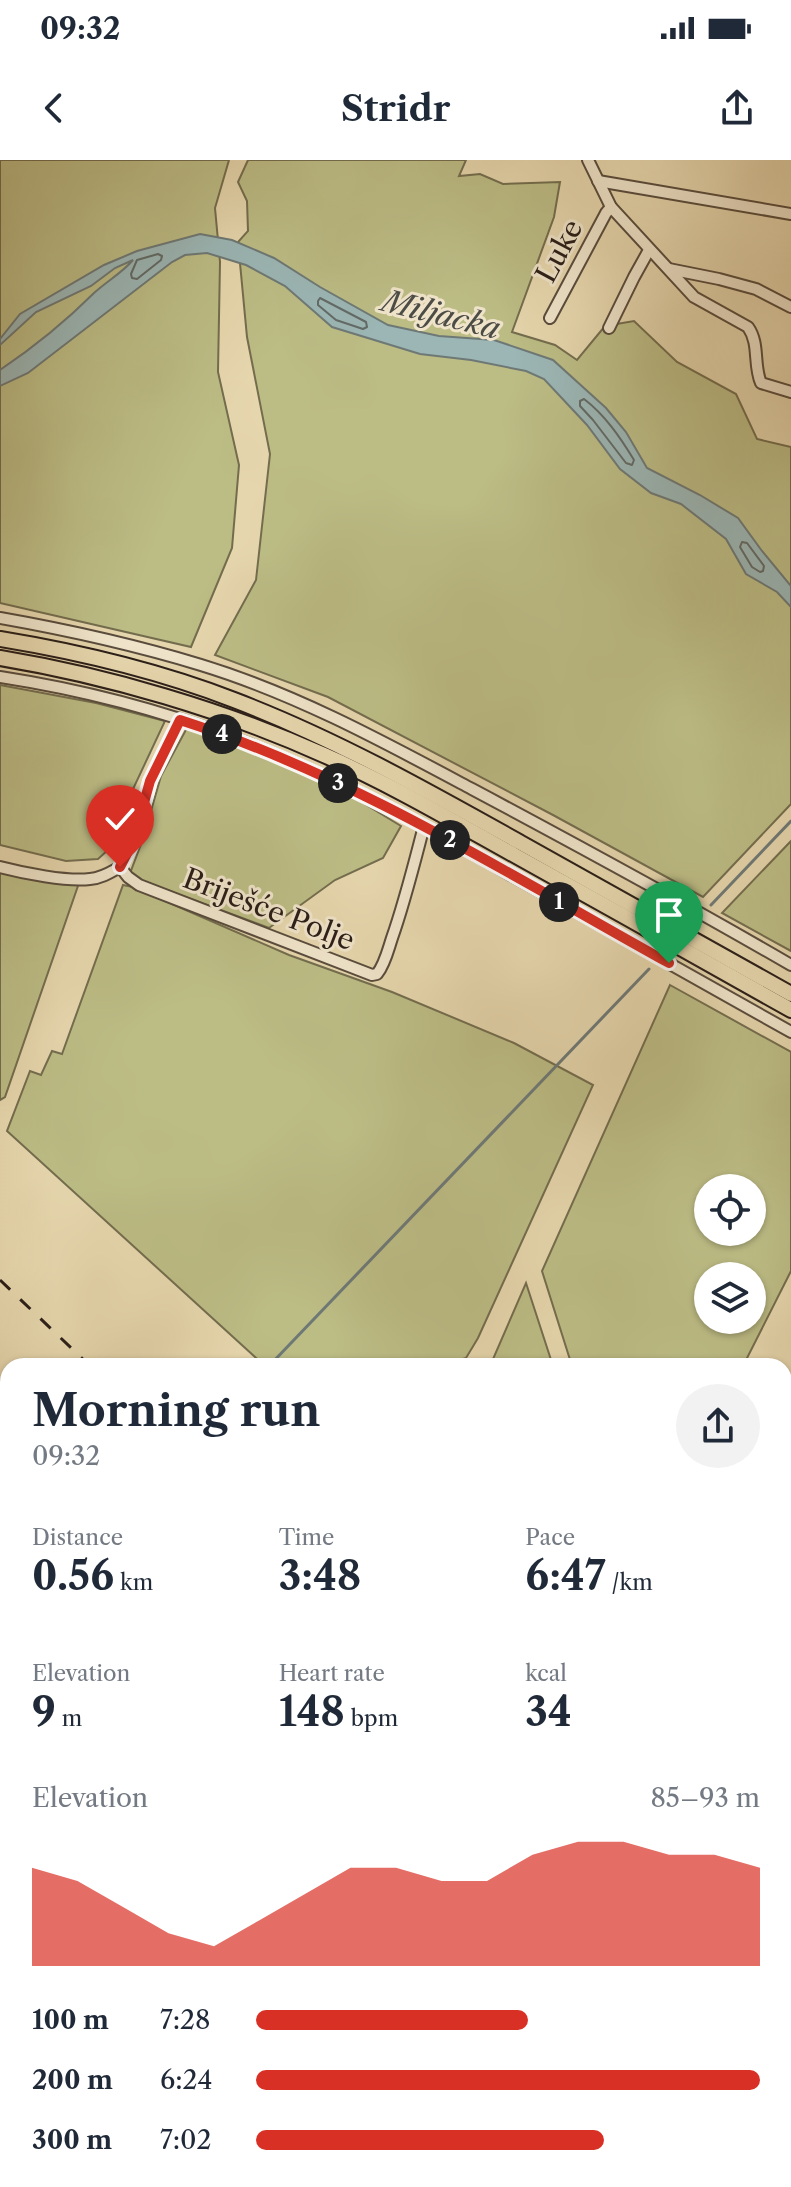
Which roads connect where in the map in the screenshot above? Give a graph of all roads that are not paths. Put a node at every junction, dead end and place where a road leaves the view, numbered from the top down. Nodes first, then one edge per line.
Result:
1 (588, 160) edge
2 (598, 181) junction
3 (611, 207) junction
4 (791, 214) edge
5 (649, 250) junction
6 (669, 269) junction
7 (791, 307) edge
8 (550, 318) dead end
9 (609, 328) dead end
10 (791, 392) edge
11 (0, 618) edge
12 (0, 639) edge
13 (0, 658) edge
14 (0, 677) edge
15 (180, 720) junction
16 (424, 826) junction
17 (0, 867) edge
18 (120, 867) junction
19 (791, 965) edge
20 (791, 994) edge
21 (791, 1010) edge
22 (791, 1032) edge

1 - 2 street, Luke
2 - 3 street, Luke
2 - 4 street
3 - 5 street, Luke
3 - 8 street, Luke
5 - 6 street, Luke
5 - 9 street
6 - 7 street
6 - 10 street, Luke
11 - 19 street
12 - 20 highway
13 - 21 highway
14 - 15 street
15 - 16 street
15 - 18 street
16 - 18 street, Briješće Polje
16 - 22 street
17 - 18 street

